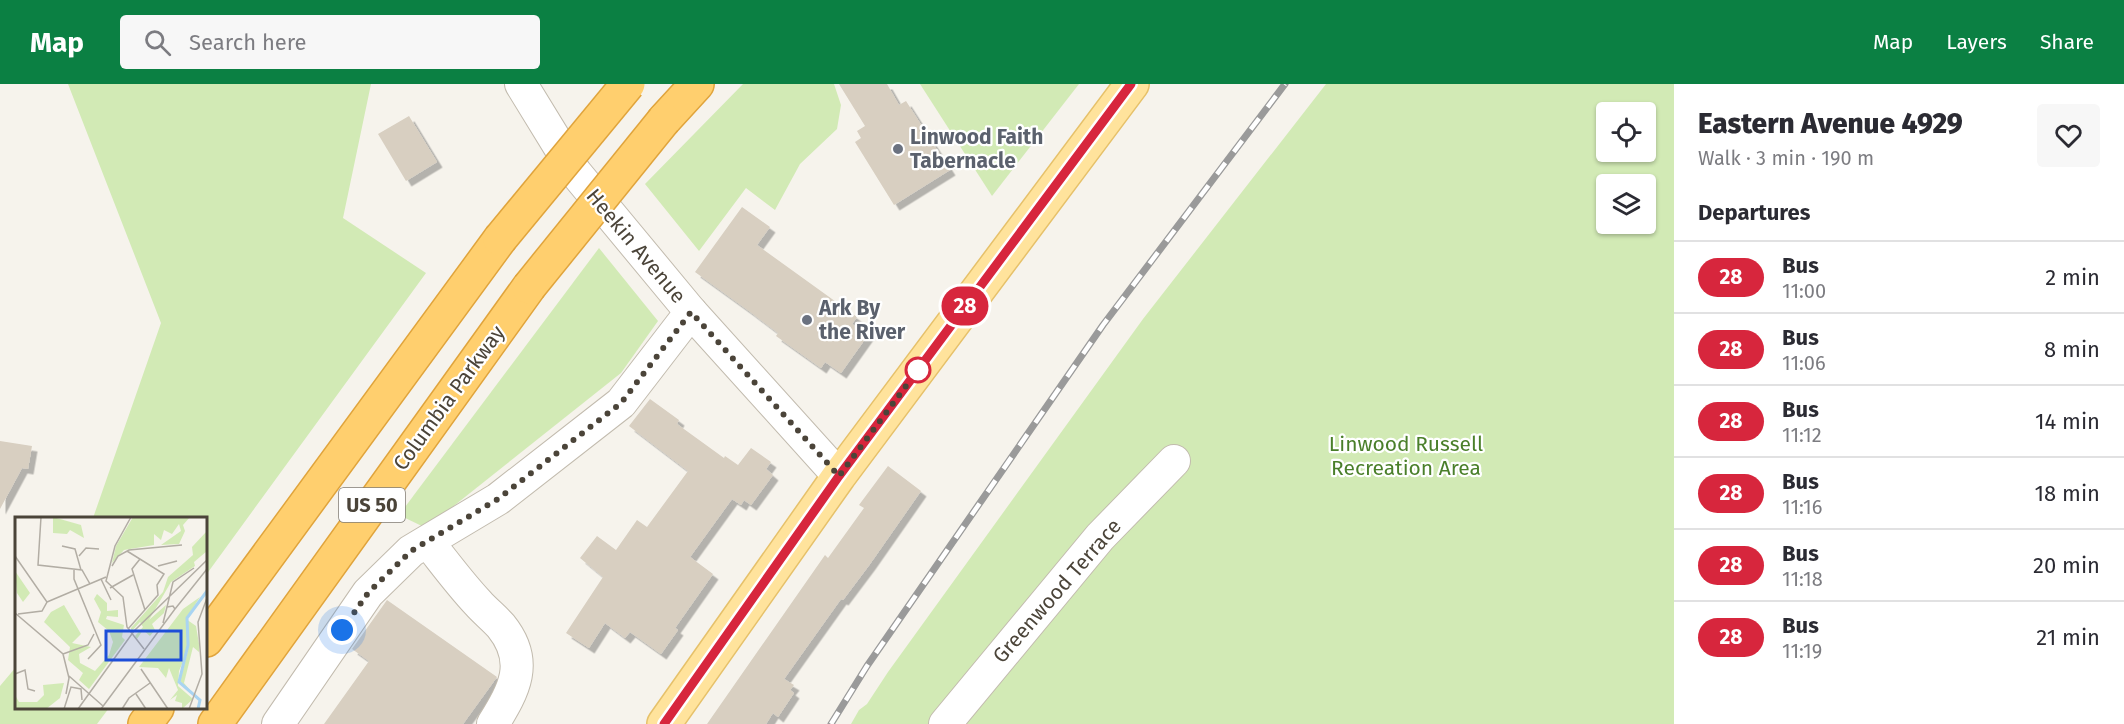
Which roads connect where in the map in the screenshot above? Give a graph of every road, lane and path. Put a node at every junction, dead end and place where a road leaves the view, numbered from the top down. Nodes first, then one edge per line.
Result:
1 (521, 84) edge
2 (628, 84) edge
3 (697, 84) edge
4 (1132, 84) edge
5 (691, 312) junction
6 (1174, 461) dead end
7 (839, 476) junction
8 (428, 542) junction
9 (207, 639) edge
10 (156, 709) edge
11 (145, 724) edge
12 (215, 724) edge
13 (278, 724) edge
14 (493, 724) edge
15 (664, 724) edge
16 (945, 724) edge

1 - 5 street, Heekin Avenue
2 - 9 highway, US 50, bridge
3 - 12 highway, Columbia Parkway / US 50, bridge
4 - 7 main road
5 - 7 street, Heekin Avenue
5 - 8 street
6 - 16 street, Greenwood Terrace
7 - 15 main road
8 - 13 street
8 - 14 street
10 - 11 highway

